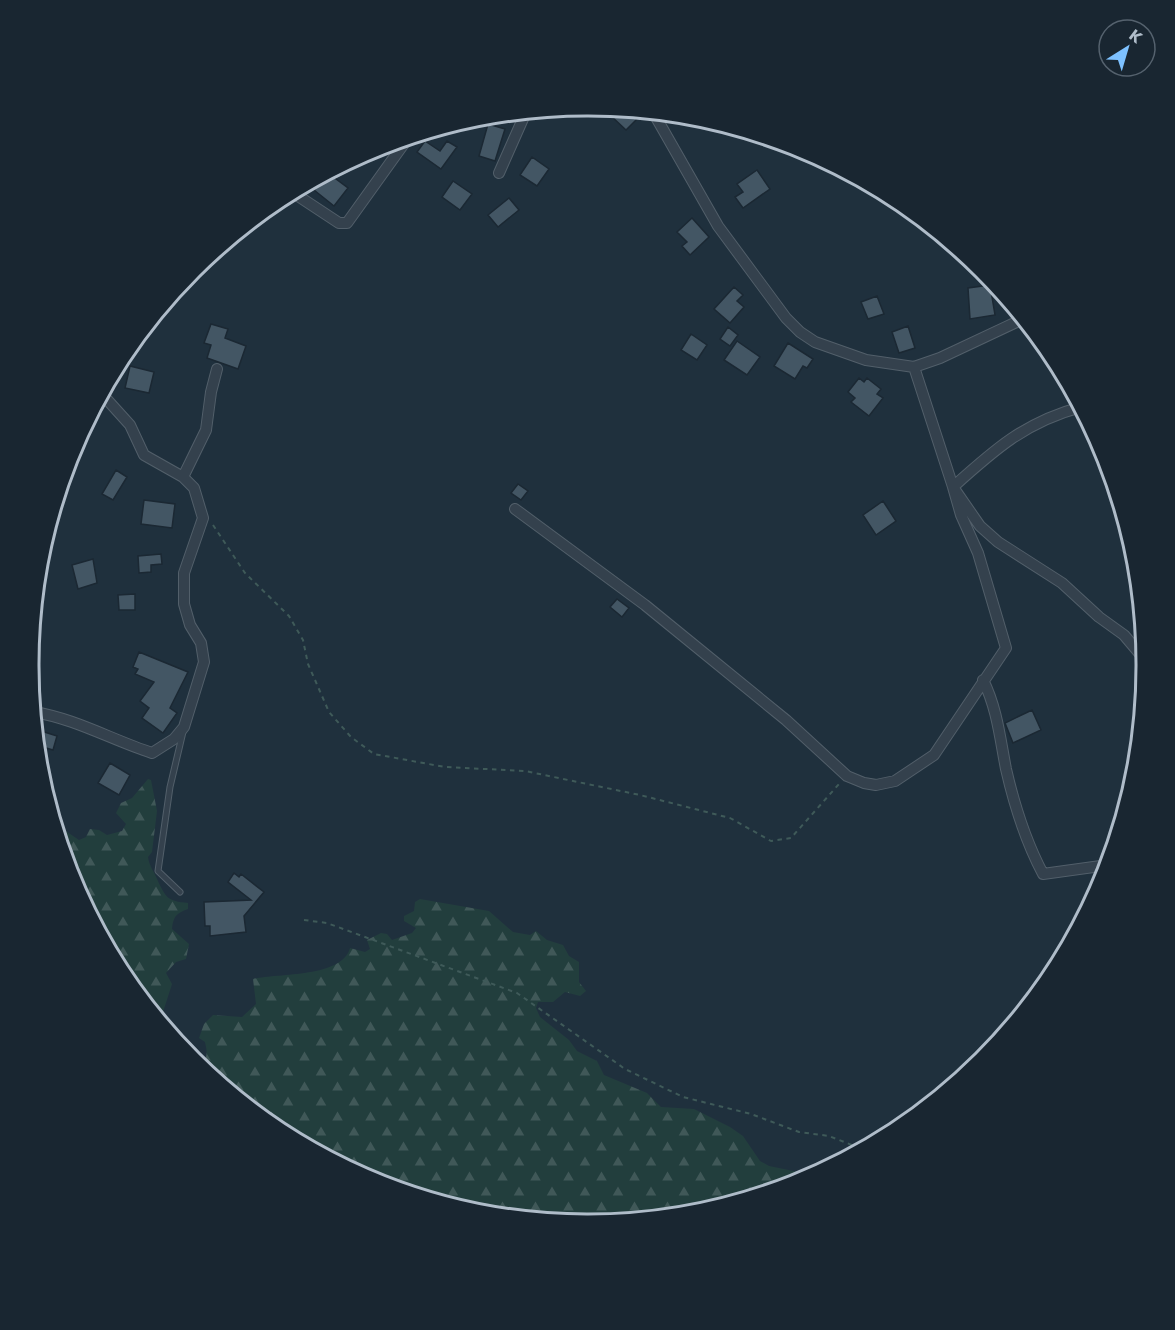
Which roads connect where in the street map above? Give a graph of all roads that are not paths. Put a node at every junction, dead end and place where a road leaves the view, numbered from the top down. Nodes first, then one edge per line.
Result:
1 (522, 120) edge
2 (658, 121) edge
3 (399, 150) edge
4 (499, 173) dead end
5 (301, 198) edge
6 (1016, 322) edge
7 (914, 367) junction
8 (217, 369) dead end
9 (107, 400) edge
10 (1072, 409) edge
11 (183, 477) junction
12 (953, 487) junction
13 (515, 509) dead end
14 (1136, 649) edge
15 (983, 680) junction
16 (41, 714) edge
17 (184, 727) junction
18 (1097, 866) edge
19 (180, 892) dead end

1 - 4 street
2 - 7 street
3 - 5 street
6 - 7 street
7 - 12 street
8 - 11 street
9 - 11 street
10 - 12 street
11 - 17 street
12 - 14 street
12 - 15 street
13 - 15 street
15 - 18 street
16 - 17 street
17 - 19 lane

